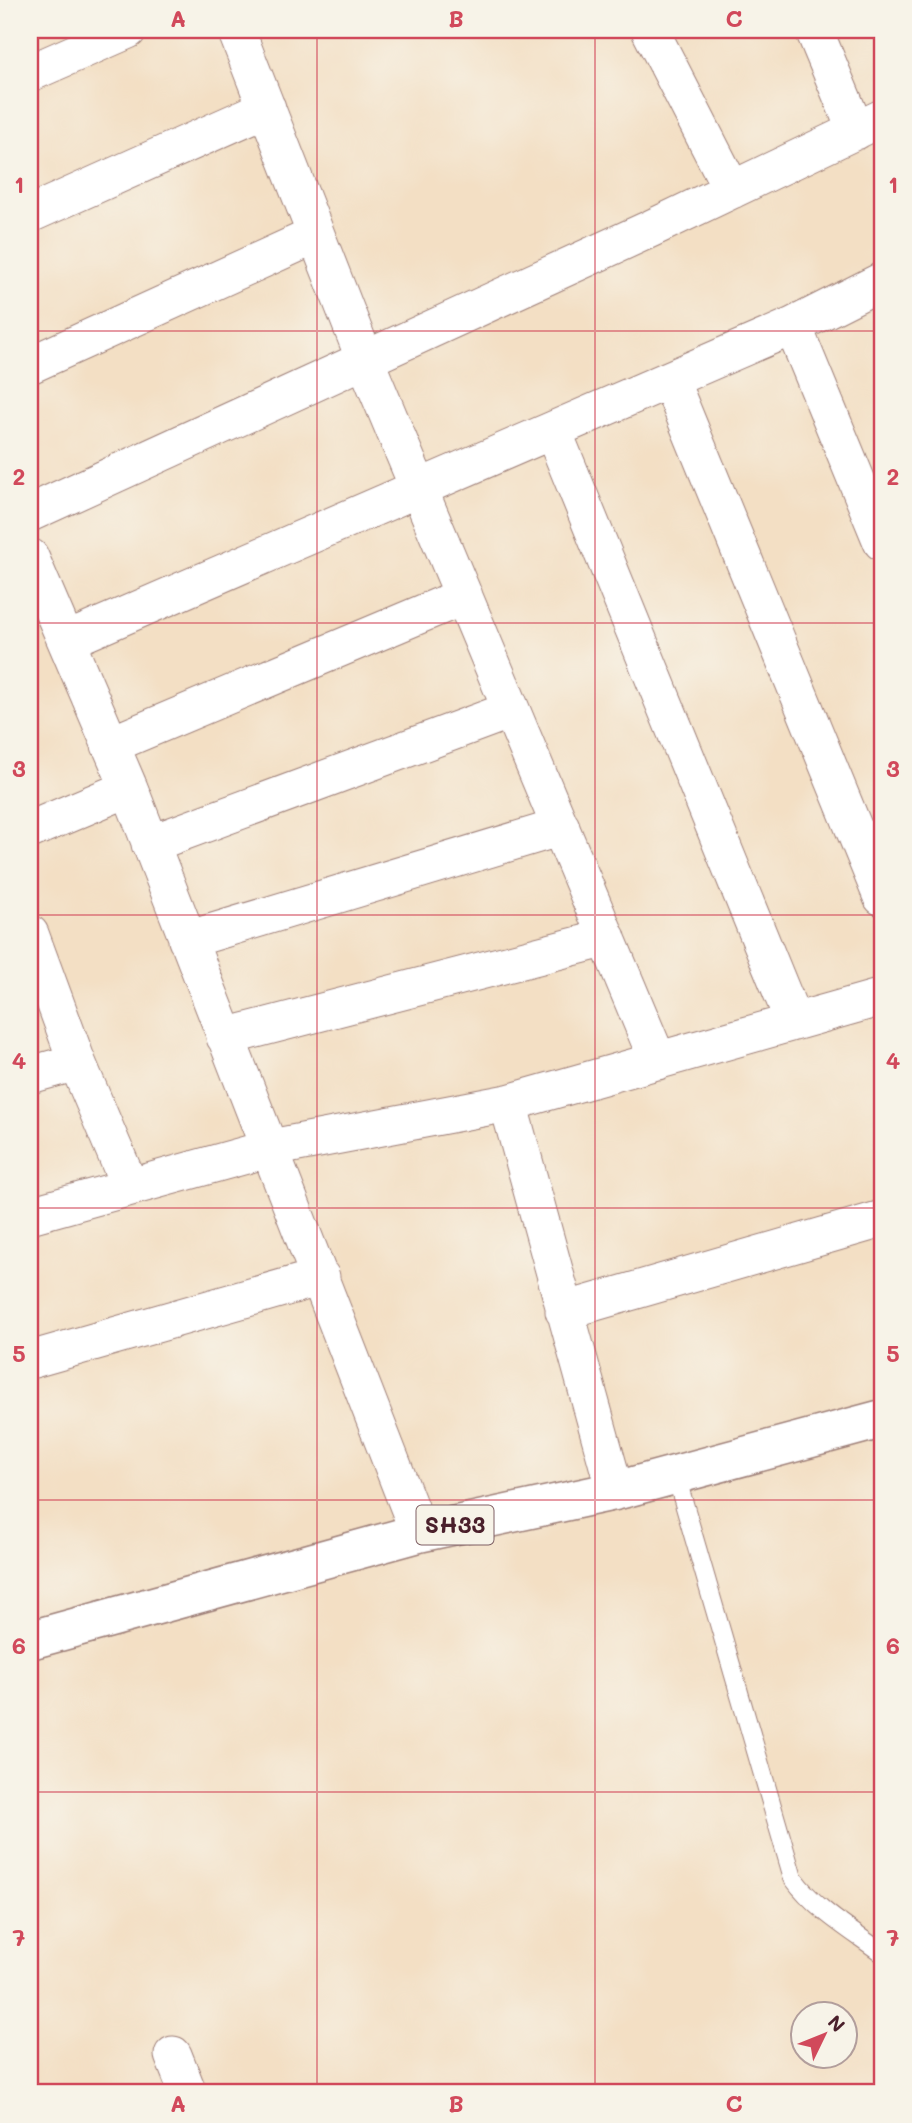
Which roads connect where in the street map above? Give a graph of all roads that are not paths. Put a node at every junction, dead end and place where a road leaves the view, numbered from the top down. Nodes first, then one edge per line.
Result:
1 (128, 30) edge
2 (236, 30) edge
3 (650, 30) edge
4 (814, 30) edge
5 (30, 73) edge
6 (267, 108) junction
7 (869, 124) edge
8 (732, 190) junction
9 (30, 214) edge
10 (316, 235) junction
11 (882, 281) edge
12 (793, 326) junction
13 (365, 360) junction
14 (30, 365) edge
15 (670, 380) junction
16 (553, 431) junction
17 (419, 488) junction
18 (30, 513) edge
19 (882, 542) edge
20 (30, 556) edge
21 (464, 596) junction
22 (66, 640) junction
23 (511, 709) junction
24 (110, 745) junction
25 (129, 788) junction
26 (561, 827) junction
27 (30, 830) edge
28 (150, 844) junction
29 (882, 897) edge
30 (30, 934) edge
31 (607, 938) junction
32 (187, 940) junction
33 (882, 997) edge
34 (794, 1022) junction
35 (225, 1037) junction
36 (658, 1061) junction
37 (77, 1062) junction
38 (30, 1075) edge
39 (508, 1103) junction
40 (271, 1148) junction
41 (130, 1187) junction
42 (30, 1215) edge
43 (882, 1219) edge
44 (321, 1277) junction
45 (564, 1311) junction
46 (30, 1360) edge
47 (882, 1419) edge
48 (676, 1476) junction
49 (615, 1491) junction
50 (419, 1533) junction
51 (30, 1640) edge
52 (882, 1953) edge
53 (173, 2055) dead end
54 (188, 2093) edge

1 - 5 street
2 - 6 street
3 - 8 street
4 - 7 street
6 - 9 street
6 - 10 street
7 - 8 street
8 - 13 street
10 - 13 street
10 - 14 street
11 - 12 street
12 - 15 street
12 - 19 street
13 - 17 street
13 - 18 street
15 - 16 street
15 - 29 street
16 - 17 street
16 - 34 street
17 - 21 street
17 - 22 street
20 - 22 street
21 - 23 street
21 - 24 street
22 - 24 street
23 - 26 street
23 - 28 street
24 - 25 street
25 - 27 street
25 - 28 street
26 - 31 street
26 - 32 street
28 - 32 street
30 - 37 street
31 - 35 street
31 - 36 street
32 - 35 street
33 - 34 street
34 - 36 street
35 - 40 street
36 - 39 street
37 - 38 street
37 - 41 street
39 - 40 street
39 - 45 street
40 - 41 street
40 - 44 street
41 - 42 street
43 - 45 street
44 - 46 street
44 - 50 street
45 - 49 street
47 - 48 main road, SH33
48 - 49 main road, SH33
48 - 52 lane
49 - 50 main road, SH33
50 - 51 main road, SH33
53 - 54 street

